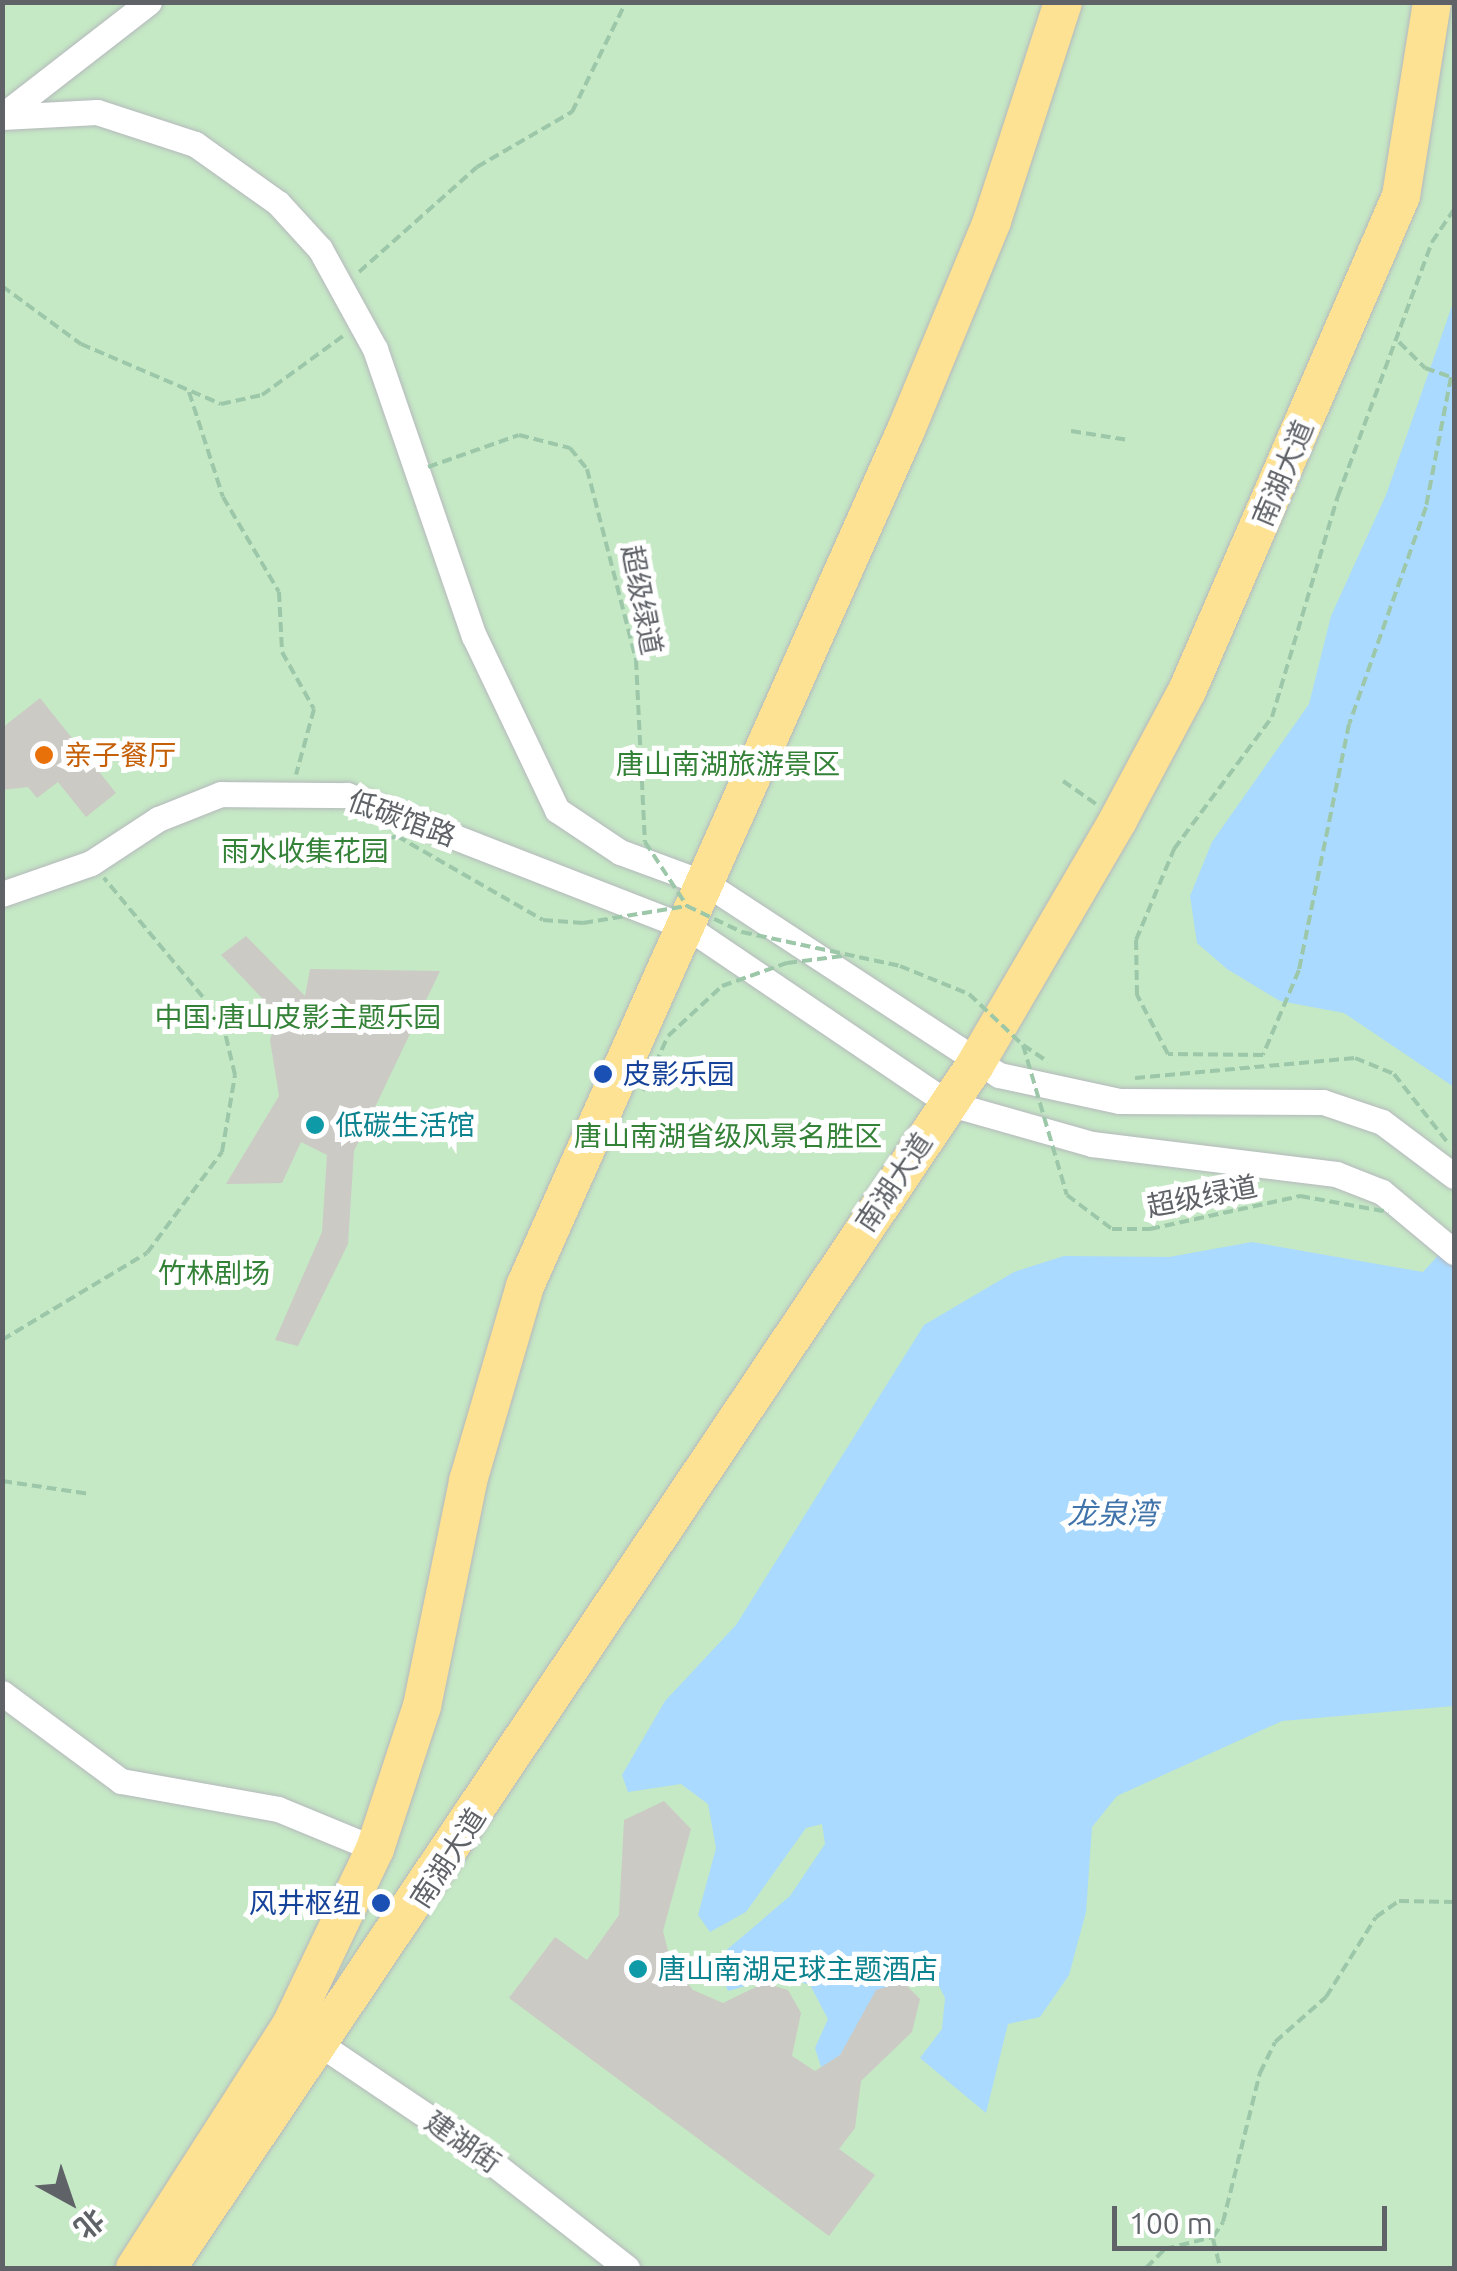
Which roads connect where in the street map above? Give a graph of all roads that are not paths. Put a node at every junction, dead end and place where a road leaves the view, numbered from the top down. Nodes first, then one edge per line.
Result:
1 (149, 2) edge
2 (1063, 2) edge
3 (1432, 2) edge
4 (75, 63) junction
5 (97, 112) junction
6 (2, 116) edge
7 (2, 894) edge
8 (694, 906) junction
9 (975, 1064) junction
10 (946, 1104) junction
11 (1454, 1176) edge
12 (1446, 1244) edge
13 (2, 1694) edge
14 (375, 1849) junction
15 (305, 2034) junction
16 (135, 2268) edge
17 (167, 2268) edge
18 (627, 2268) edge

1 - 4 street
2 - 8 highway, 南湖大道
3 - 9 highway, 南湖大道
4 - 5 street
4 - 6 street
5 - 6 street
5 - 8 street
7 - 8 street, 低碳馆路
8 - 9 street
8 - 10 street
8 - 14 highway, 南湖大道
9 - 10 highway, 南湖大道
9 - 11 street
10 - 12 street
10 - 15 highway, 南湖大道
13 - 14 street
14 - 15 highway, 南湖大道
15 - 16 highway, 南湖大道
15 - 17 highway, 南湖大道
15 - 18 street, 建湖街

